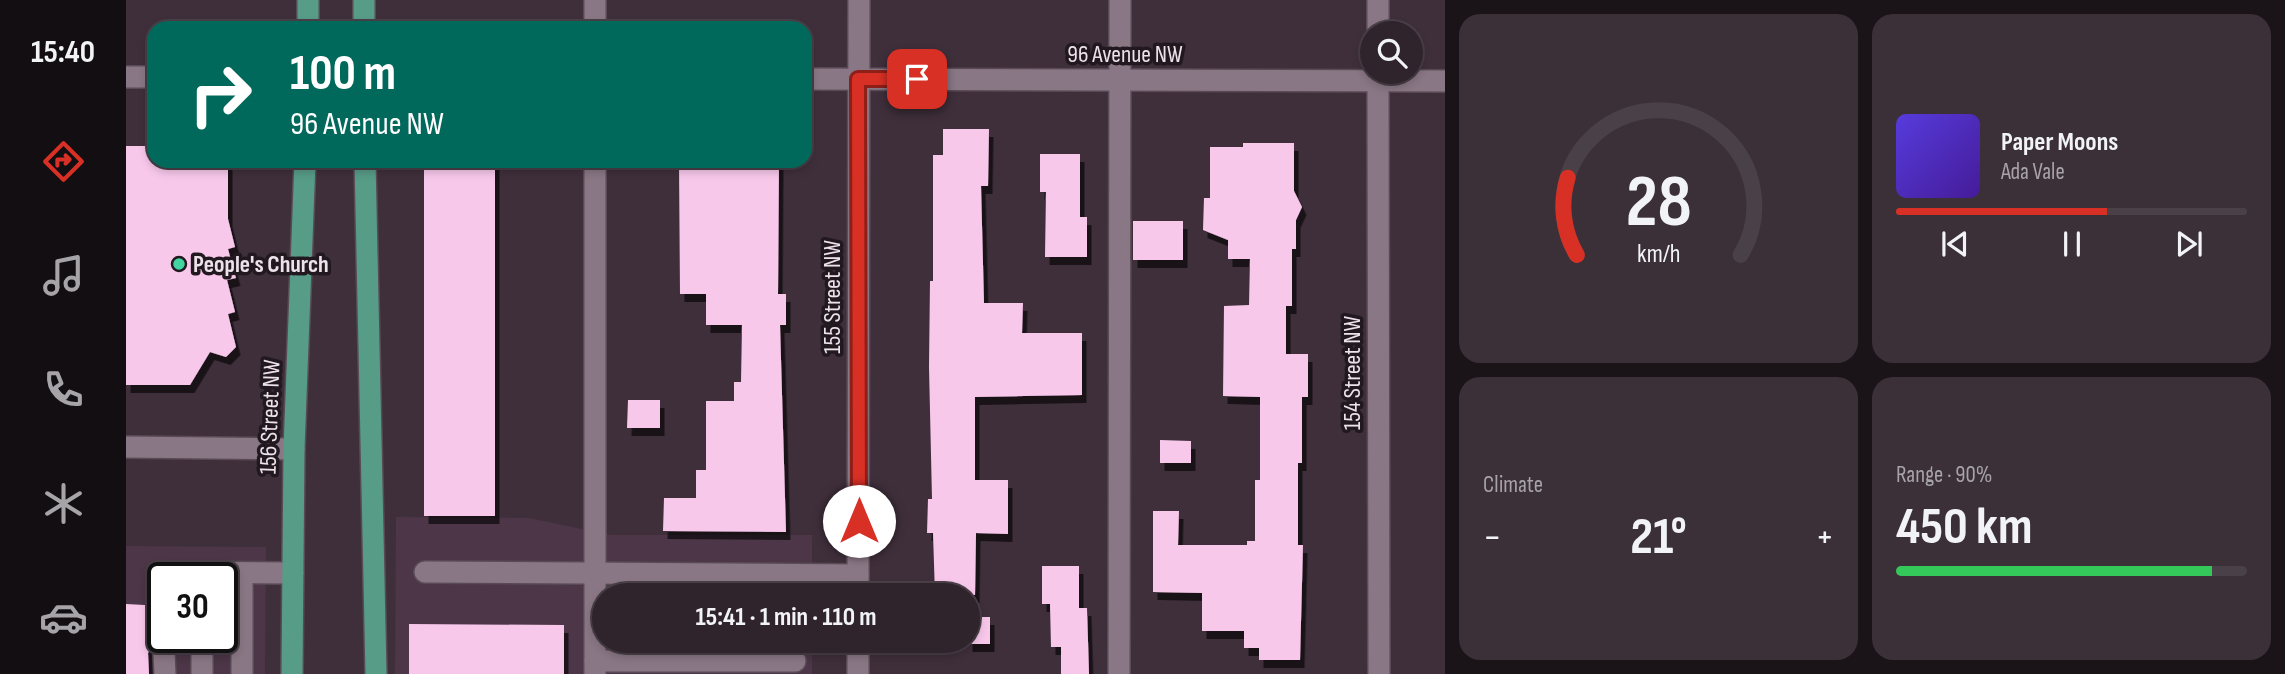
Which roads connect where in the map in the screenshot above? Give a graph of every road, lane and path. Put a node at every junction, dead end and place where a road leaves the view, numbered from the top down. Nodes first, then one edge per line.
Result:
1 (308, 0) edge
2 (364, 0) edge
3 (595, 0) edge
4 (859, 0) edge
5 (1120, 0) edge
6 (1378, 0) edge
7 (308, 21) edge
8 (364, 21) edge
9 (595, 21) edge
10 (1378, 21) edge
11 (1360, 76) edge
12 (126, 77) edge
13 (147, 77) edge
14 (812, 79) edge
15 (858, 79) junction
16 (1423, 79) edge
17 (1121, 80) junction
18 (1445, 81) edge
19 (1378, 84) edge
20 (305, 168) edge
21 (365, 168) edge
22 (595, 168) edge
23 (126, 446) edge
24 (294, 449) junction
25 (425, 572) dead end
26 (238, 573) edge
27 (242, 573) junction
28 (293, 573) junction
29 (595, 574) junction
30 (810, 583) edge
31 (858, 583) edge
32 (858, 653) edge
33 (795, 661) dead end
34 (595, 667) edge
35 (242, 674) edge
36 (292, 674) edge
37 (376, 674) edge
38 (858, 674) edge
39 (1119, 674) edge
40 (1379, 674) edge

1 - 7 main road
2 - 8 main road
3 - 9 street
4 - 15 street, 155 Street NW
5 - 17 street
6 - 10 street
11 - 17 street, 96 Avenue NW
12 - 13 street
14 - 15 street, 96 Avenue NW
15 - 17 street, 96 Avenue NW
15 - 31 street, 155 Street NW
16 - 18 street, 96 Avenue NW
17 - 39 street
19 - 40 street, 154 Street NW
20 - 24 main road, 156 Street NW
21 - 37 main road
22 - 29 street
23 - 24 street
24 - 28 main road, 156 Street NW
25 - 29 street
26 - 27 street
27 - 28 street
27 - 35 street
28 - 36 main road, 156 Street NW
29 - 30 street
29 - 34 street
32 - 38 street
33 - 34 street

